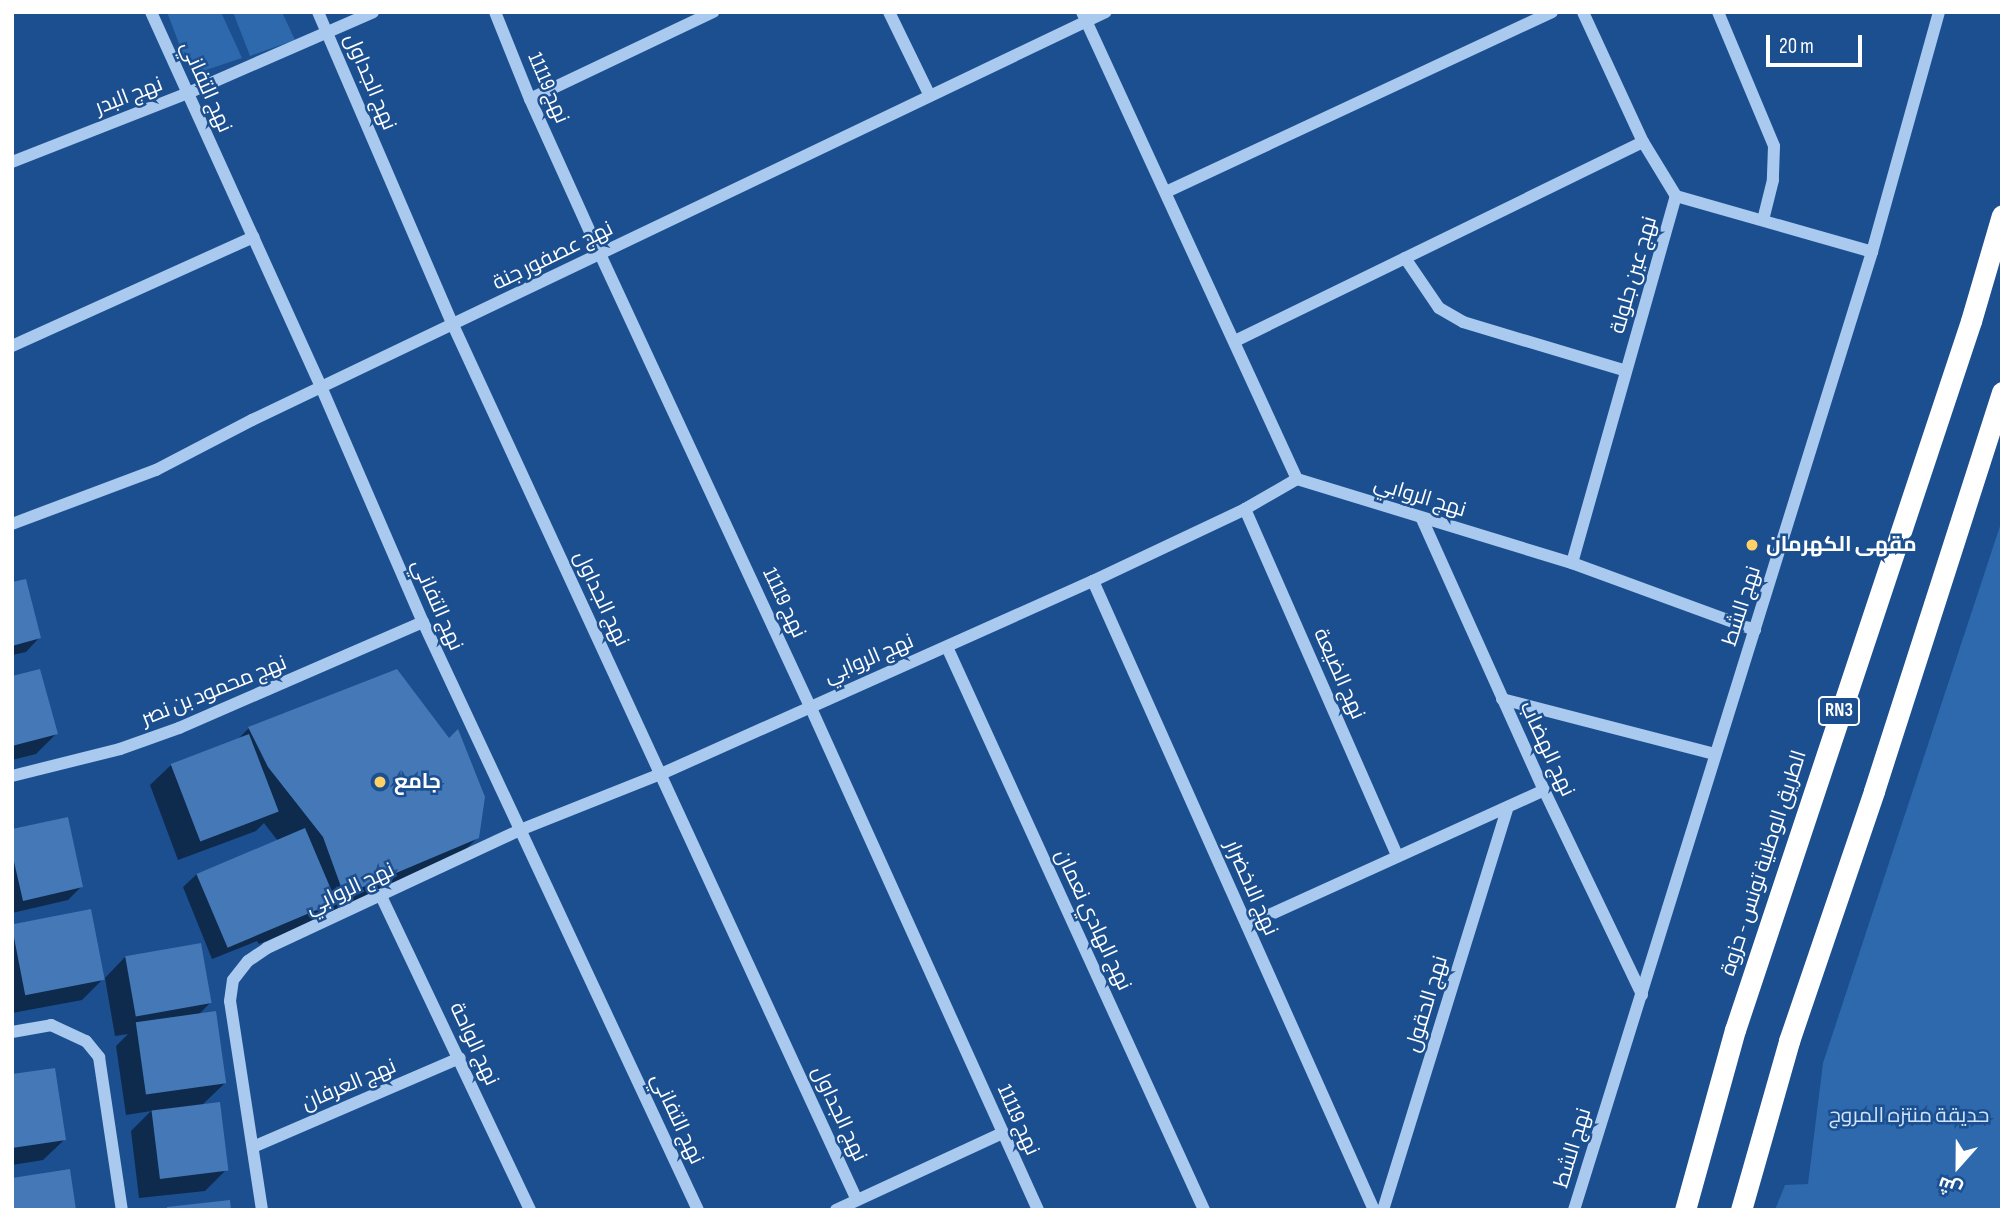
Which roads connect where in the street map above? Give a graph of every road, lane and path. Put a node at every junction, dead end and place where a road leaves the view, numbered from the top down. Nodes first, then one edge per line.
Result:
1 (151, 12) edge
2 (318, 12) edge
3 (373, 12) edge
4 (495, 12) edge
5 (713, 12) edge
6 (889, 12) edge
7 (1106, 12) edge
8 (1552, 12) edge
9 (1583, 12) edge
10 (1718, 12) edge
11 (1939, 12) edge
12 (1084, 17) edge
13 (328, 34) junction
14 (188, 93) junction
15 (930, 96) junction
16 (530, 99) junction
17 (1643, 142) junction
18 (12, 162) edge
19 (1166, 192) junction
20 (1676, 196) junction
21 (2002, 215) edge
22 (1763, 220) junction
23 (253, 237) junction
24 (1872, 253) junction
25 (600, 254) junction
26 (1405, 258) junction
27 (453, 325) junction
28 (1235, 341) junction
29 (12, 346) edge
30 (1626, 371) junction
31 (322, 389) junction
32 (2002, 392) edge
33 (1297, 479) junction
34 (1245, 509) junction
35 (1422, 519) junction
36 (13, 520) edge
37 (1572, 563) junction
38 (1093, 581) junction
39 (423, 622) junction
40 (1755, 630) junction
41 (947, 647) junction
42 (1502, 699) junction
43 (810, 706) junction
44 (1714, 754) junction
45 (661, 774) junction
46 (12, 776) edge
47 (1544, 790) junction
48 (1507, 810) junction
49 (520, 830) junction
50 (1396, 856) junction
51 (382, 897) junction
52 (1247, 925) junction
53 (1642, 995) junction
54 (12, 1031) edge
55 (460, 1058) junction
56 (1003, 1133) junction
57 (253, 1147) junction
58 (856, 1198) junction
59 (122, 1210) edge
60 (262, 1210) edge
61 (530, 1210) edge
62 (698, 1210) edge
63 (836, 1210) edge
64 (1038, 1210) edge
65 (1204, 1210) edge
66 (1374, 1210) edge
67 (1383, 1210) edge
68 (1574, 1210) edge
69 (1685, 1210) edge
70 (1741, 1210) edge

1 - 14 street, نهج التفاني
2 - 13 street, نهج الجداول
3 - 13 street, نهج البدر
4 - 16 street, نهج 11119
5 - 16 street
6 - 15 street
7 - 12 street, نهج عصفور جنة
8 - 19 street
9 - 17 street, نهج عين جلولة
10 - 22 street
11 - 24 street, نهج الشط
12 - 15 street, نهج عصفور جنة
12 - 19 street
13 - 14 street, نهج البدر
13 - 27 street, نهج الجداول
14 - 18 street, نهج البدر
14 - 23 street, نهج التفاني
15 - 25 street, نهج عصفور جنة
16 - 25 street, نهج 11119
17 - 20 street, نهج عين جلولة
17 - 26 street
19 - 28 street
20 - 22 street
20 - 30 street, نهج عين جلولة
21 - 69 highway, الطريق الوطنية تونس - حزوة / RN3
22 - 24 street
23 - 29 street
23 - 31 street, نهج التفاني
24 - 40 street, نهج الشط
25 - 27 street, نهج عصفور جنة
25 - 43 street, نهج 11119
26 - 28 street
26 - 30 street
27 - 31 street, نهج عصفور جنة
27 - 45 street, نهج الجداول
28 - 33 street
30 - 37 street, نهج عين جلولة
31 - 36 street, نهج عصفور جنة
31 - 39 street, نهج التفاني
32 - 70 highway
33 - 34 street, نهج الروابي
33 - 35 street, نهج الروابي
34 - 38 street, نهج الروابي
34 - 50 street, نهج الضيعة
35 - 37 street, نهج الروابي
35 - 42 street, نهج الهضاب
37 - 40 street, نهج الروابي
38 - 41 street, نهج الروابي
38 - 52 street, نهج الاخضرار
39 - 46 street, نهج محمود بن نصر
39 - 49 street, نهج التفاني
40 - 44 street, نهج الشط
41 - 43 street, نهج الروابي
41 - 65 street, نهج الهادي نعمان
42 - 44 street
42 - 47 street, نهج الهضاب
43 - 45 street, نهج الروابي
43 - 56 street, نهج 11119
44 - 53 street, نهج الشط
45 - 49 street, نهج الروابي
45 - 58 street, نهج الجداول
47 - 48 street
47 - 53 street, نهج الهضاب
48 - 50 street
48 - 67 street, نهج الحقول
49 - 51 street, نهج الروابي
49 - 62 street, نهج التفاني
50 - 52 street
51 - 55 street, نهج الواحة
51 - 57 street, نهج الروابي
52 - 66 street, نهج الاخضرار
53 - 68 street, نهج الشط
54 - 59 street
55 - 57 street, نهج العرفان
55 - 61 street, نهج الواحة
56 - 58 street
56 - 64 street, نهج 11119
57 - 60 street, نهج الروابي
58 - 63 street

